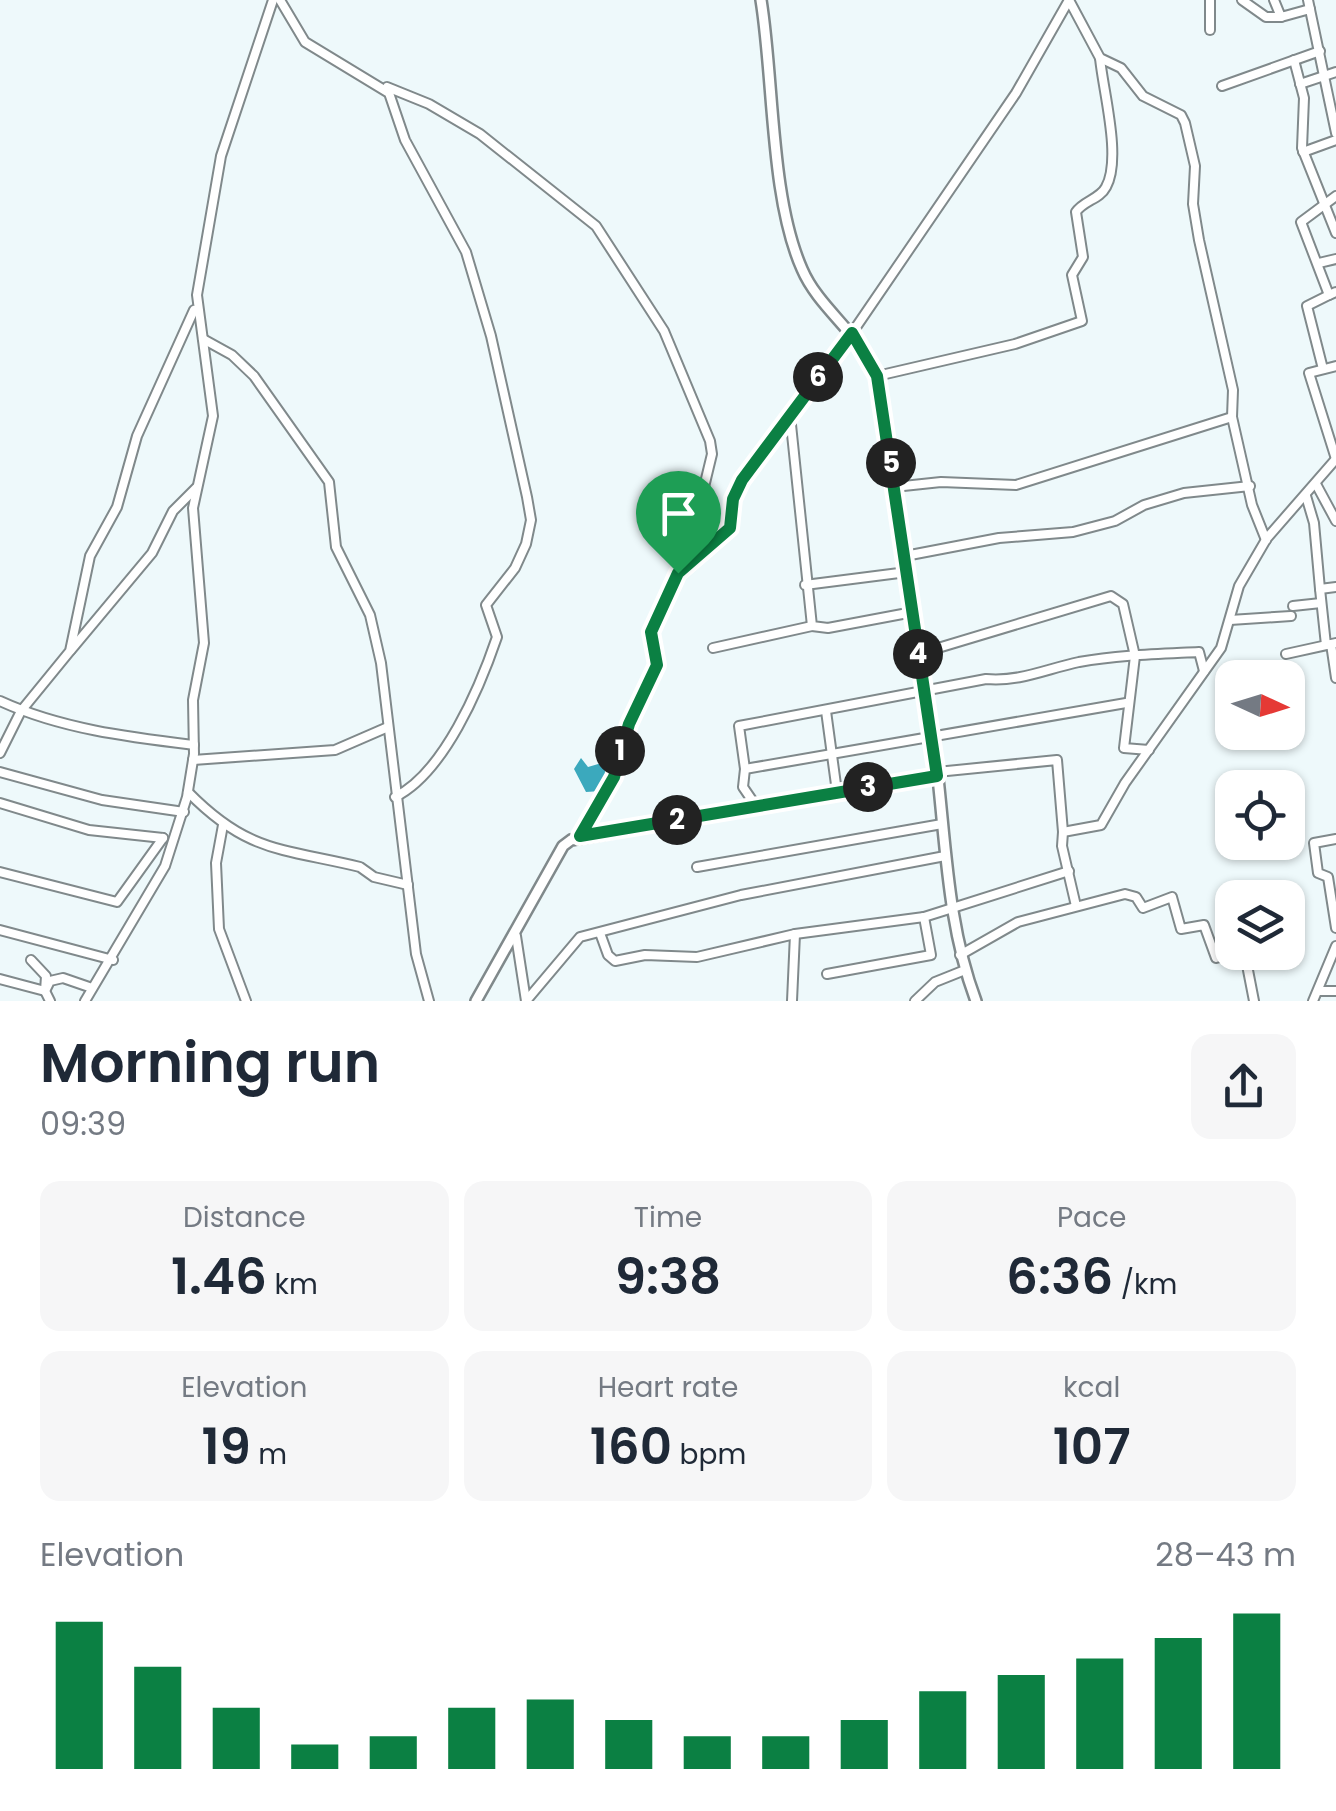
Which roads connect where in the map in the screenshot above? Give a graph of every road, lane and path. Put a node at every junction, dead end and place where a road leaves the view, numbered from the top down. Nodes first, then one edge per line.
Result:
1 (276, 0) edge
2 (760, 0) edge
3 (1069, 0) edge
4 (1210, 0) edge
5 (1242, 0) edge
6 (1274, 0) edge
7 (1309, 4) edge
8 (1280, 17) junction
9 (1210, 30) dead end
10 (1320, 50) junction
11 (1100, 58) junction
12 (1294, 60) junction
13 (1336, 72) edge
14 (1324, 77) junction
15 (1300, 84) junction
16 (383, 86) junction
17 (1222, 86) dead end
18 (1336, 136) edge
19 (1304, 152) junction
20 (1336, 196) edge
21 (1323, 207) junction
22 (1336, 233) edge
23 (1336, 259) edge
24 (1319, 263) junction
25 (1332, 294) edge
26 (197, 304) junction
27 (852, 333) junction
28 (203, 339) junction
29 (1336, 366) edge
30 (1322, 369) junction
31 (877, 376) junction
32 (790, 414) junction
33 (1232, 417) junction
34 (1333, 439) edge
35 (1336, 459) edge
36 (1316, 484) junction
37 (1250, 486) junction
38 (894, 487) junction
39 (196, 488) junction
40 (1306, 496) junction
41 (1336, 521) edge
42 (1266, 540) junction
43 (905, 556) junction
44 (907, 572) junction
45 (678, 573) junction
46 (805, 585) junction
47 (1336, 587) edge
48 (1320, 588) junction
49 (1321, 603) junction
50 (912, 612) junction
51 (1230, 620) junction
52 (812, 626) junction
53 (1331, 644) edge
54 (713, 648) dead end
55 (70, 651) junction
56 (918, 654) junction
57 (1286, 654) dead end
58 (1135, 656) junction
59 (1204, 672) junction
60 (1336, 678) edge
61 (926, 693) junction
62 (0, 701) edge
63 (1126, 702) junction
64 (21, 711) junction
65 (826, 711) junction
66 (388, 727) junction
67 (932, 737) junction
68 (194, 745) junction
69 (1149, 750) junction
70 (0, 753) edge
71 (832, 754) junction
72 (194, 760) junction
73 (745, 769) junction
74 (0, 772) edge
75 (937, 774) junction
76 (188, 792) junction
77 (837, 792) junction
78 (395, 798) junction
79 (0, 803) edge
80 (756, 806) junction
81 (184, 812) junction
82 (942, 824) junction
83 (224, 825) junction
84 (1064, 832) junction
85 (580, 836) junction
86 (163, 838) junction
87 (177, 839) junction
88 (1336, 839) edge
89 (945, 856) junction
90 (698, 866) dead end
91 (0, 872) edge
92 (1069, 872) junction
93 (1336, 872) edge
94 (1325, 874) junction
95 (408, 885) junction
96 (1076, 906) junction
97 (953, 909) junction
98 (924, 917) junction
99 (1336, 928) edge
100 (0, 930) edge
101 (600, 933) junction
102 (795, 934) junction
103 (516, 936) junction
104 (1336, 946) edge
105 (960, 955) junction
106 (1215, 955) edge
107 (31, 960) dead end
108 (113, 960) junction
109 (965, 970) junction
110 (1248, 970) edge
111 (827, 974) dead end
112 (0, 979) edge
113 (26, 988) junction
114 (92, 988) junction
115 (1318, 991) junction
116 (1336, 991) edge
117 (48, 998) edge
118 (18, 1001) edge
119 (86, 1001) edge
120 (246, 1001) edge
121 (429, 1001) edge
122 (476, 1001) edge
123 (526, 1001) edge
124 (792, 1001) edge
125 (915, 1001) edge
126 (976, 1001) edge
127 (1254, 1001) edge
128 (1314, 1001) edge

1 - 16 street
1 - 26 street
2 - 27 street
3 - 11 street
3 - 27 street
4 - 9 street
5 - 8 street
6 - 8 street
7 - 8 street
7 - 10 street
10 - 12 street
10 - 14 street
11 - 31 street
11 - 33 street
12 - 15 street
12 - 17 street
13 - 14 street
14 - 15 street
14 - 18 street
15 - 19 street
16 - 45 street
16 - 78 street
18 - 19 street
19 - 21 street
20 - 21 street
21 - 22 street
21 - 24 street
23 - 24 street
24 - 25 street
25 - 30 street
26 - 28 street
26 - 55 street
27 - 31 street
27 - 32 street
28 - 39 street
28 - 66 street
29 - 30 street
30 - 34 street
31 - 38 street
32 - 45 street
32 - 46 street
33 - 37 street
33 - 38 street
34 - 35 street
35 - 36 street
36 - 40 street
36 - 41 street
37 - 42 street
37 - 43 street
38 - 43 street
39 - 55 street
39 - 68 street
40 - 42 street
40 - 48 street
42 - 51 street
43 - 44 street
44 - 46 street
44 - 50 street
45 - 85 street
46 - 52 street
47 - 48 street
48 - 49 street
49 - 51 street
49 - 53 street
50 - 52 street
50 - 56 street
51 - 59 street
52 - 54 street
53 - 57 street
53 - 60 street
55 - 64 street
56 - 58 street
56 - 61 street
58 - 59 street
58 - 61 street
58 - 63 street
59 - 69 street
61 - 65 street
61 - 67 street
62 - 64 street
63 - 67 street
63 - 69 street
64 - 68 street
64 - 70 street
65 - 71 street
65 - 73 street
66 - 72 street
66 - 78 street
67 - 71 street
67 - 75 street
68 - 72 street
69 - 84 street
71 - 73 street
71 - 77 street
72 - 76 street
73 - 80 street
74 - 81 street
75 - 77 street
75 - 82 street
75 - 84 street
76 - 81 street
76 - 83 street
77 - 80 street
78 - 95 street
79 - 86 street
80 - 85 street
81 - 87 street
82 - 89 street
82 - 90 street
83 - 95 street
83 - 120 street
84 - 92 street
85 - 103 street
86 - 87 street
86 - 91 street
87 - 108 street
88 - 94 street
89 - 97 street
89 - 101 street
92 - 96 street
92 - 97 street
93 - 94 street
94 - 99 street
95 - 121 street
96 - 105 street
96 - 106 street
97 - 98 street
97 - 105 street
98 - 102 street
98 - 111 street
100 - 108 street
101 - 102 street
101 - 123 street
102 - 124 street
103 - 122 street
103 - 123 street
104 - 115 street
105 - 109 street
107 - 117 street
108 - 114 street
109 - 125 street
109 - 126 street
110 - 127 street
112 - 113 street
113 - 117 street
113 - 118 street
114 - 117 street
114 - 119 street
115 - 116 street
115 - 128 street

